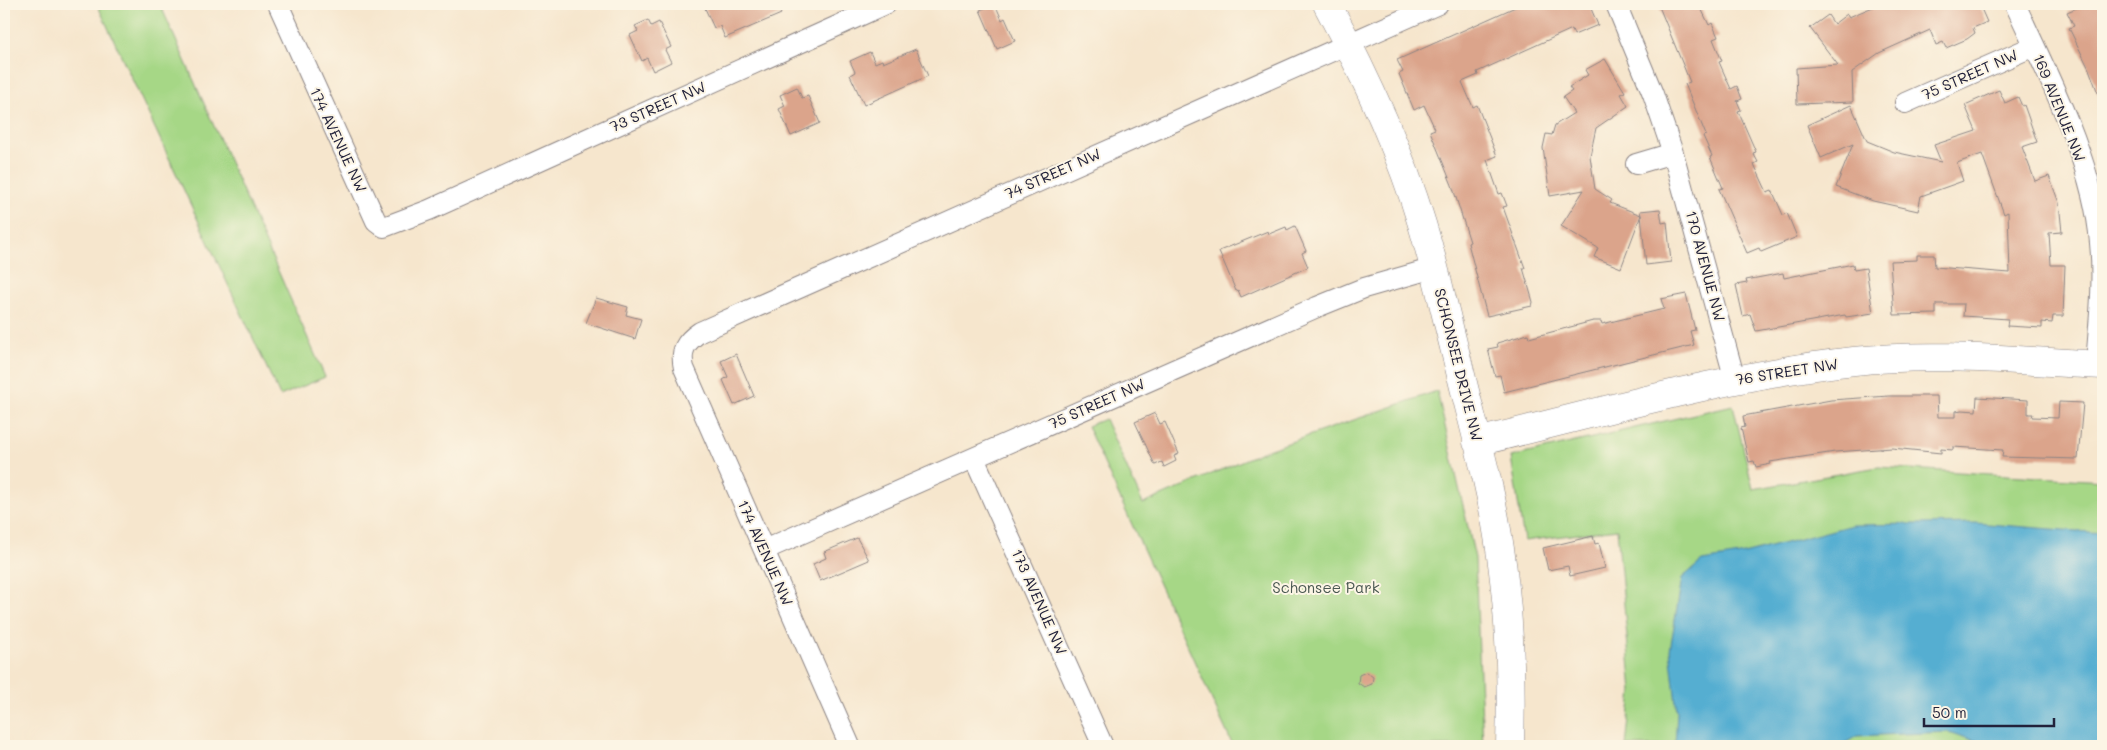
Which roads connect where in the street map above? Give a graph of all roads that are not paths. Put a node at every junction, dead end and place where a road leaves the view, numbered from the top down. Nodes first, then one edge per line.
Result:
1 (278, 4) edge
2 (886, 4) edge
3 (1327, 4) edge
4 (1438, 4) edge
5 (1616, 4) edge
6 (2015, 4) edge
7 (1348, 44) junction
8 (2034, 46) junction
9 (1905, 103) dead end
10 (1673, 153) junction
11 (1636, 164) dead end
12 (430, 210) joint
13 (1434, 268) junction
14 (682, 359) joint
15 (2100, 364) edge
16 (1735, 380) junction
17 (1478, 442) junction
18 (974, 458) junction
19 (764, 550) junction
20 (850, 746) edge
21 (1103, 746) edge
22 (1510, 746) edge

1 - 12 street, 174 AVENUE NW
2 - 12 street, 73 STREET NW
3 - 7 street, SCHONSEE DRIVE NW
4 - 7 street, 74 STREET NW
5 - 10 street, 170 AVENUE NW
6 - 8 street, 169 AVENUE NW
7 - 13 street, SCHONSEE DRIVE NW
7 - 14 street, 74 STREET NW
8 - 9 street, 75 STREET NW
8 - 15 street, 169 AVENUE NW
10 - 11 street
10 - 16 street, 170 AVENUE NW
13 - 17 street, SCHONSEE DRIVE NW
13 - 18 street, 75 STREET NW
14 - 19 street, 174 AVENUE NW
15 - 16 street, 76 STREET NW
16 - 17 street, 76 STREET NW
17 - 22 street, SCHONSEE DRIVE NW
18 - 19 street, 75 STREET NW
18 - 21 street, 173 AVENUE NW
19 - 20 street, 174 AVENUE NW

